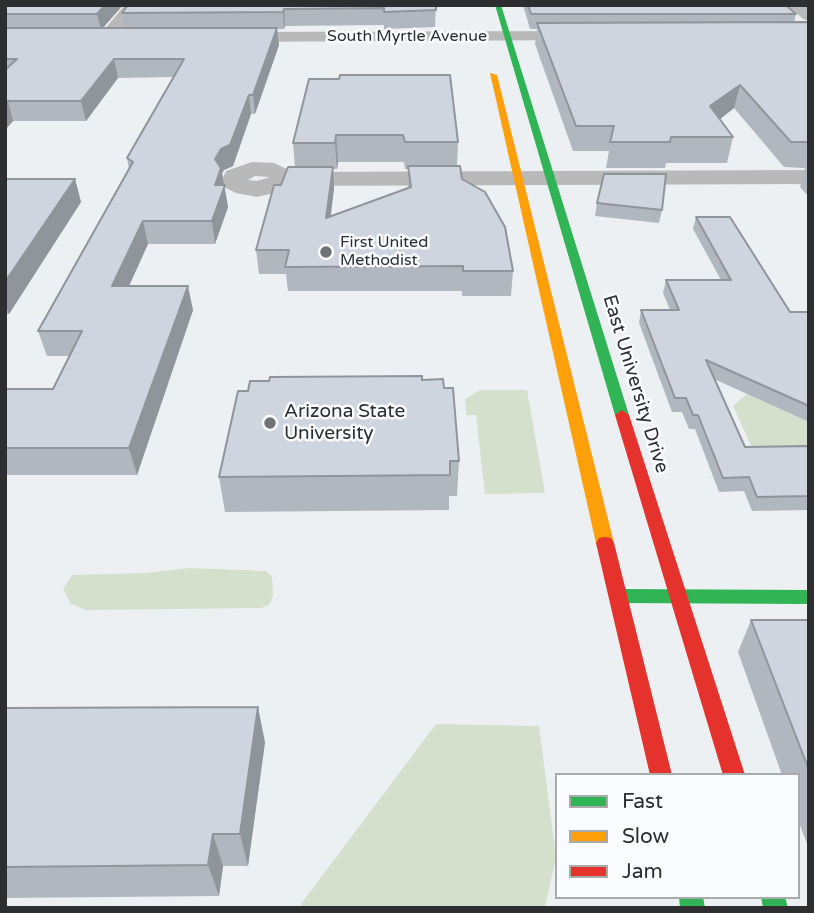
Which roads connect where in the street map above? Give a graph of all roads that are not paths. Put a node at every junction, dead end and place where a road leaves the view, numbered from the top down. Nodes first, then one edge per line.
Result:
1 (134, 5) edge
2 (498, 5) edge
3 (796, 5) edge
4 (809, 16) edge
5 (479, 18) dead end
6 (483, 36) junction
7 (507, 36) junction
8 (605, 36) edge
9 (107, 37) junction
10 (129, 37) edge
11 (207, 37) edge
12 (83, 38) edge
13 (550, 177) junction
14 (809, 177) edge
15 (518, 178) junction
16 (283, 179) edge
17 (618, 596) junction
18 (678, 596) junction
19 (809, 597) edge
20 (661, 773) edge
21 (733, 773) edge

1 - 9 street
2 - 7 main road, East University Drive
3 - 4 street
5 - 6 main road
6 - 7 street, South Myrtle Avenue
6 - 11 street, South Myrtle Avenue
6 - 15 main road
7 - 8 street, South Myrtle Avenue
7 - 13 main road, East University Drive
9 - 10 street
9 - 12 street
13 - 14 street
13 - 15 street
13 - 18 main road, East University Drive
15 - 16 street
15 - 17 main road
17 - 18 main road
17 - 20 main road
18 - 19 main road
18 - 21 main road, East University Drive

